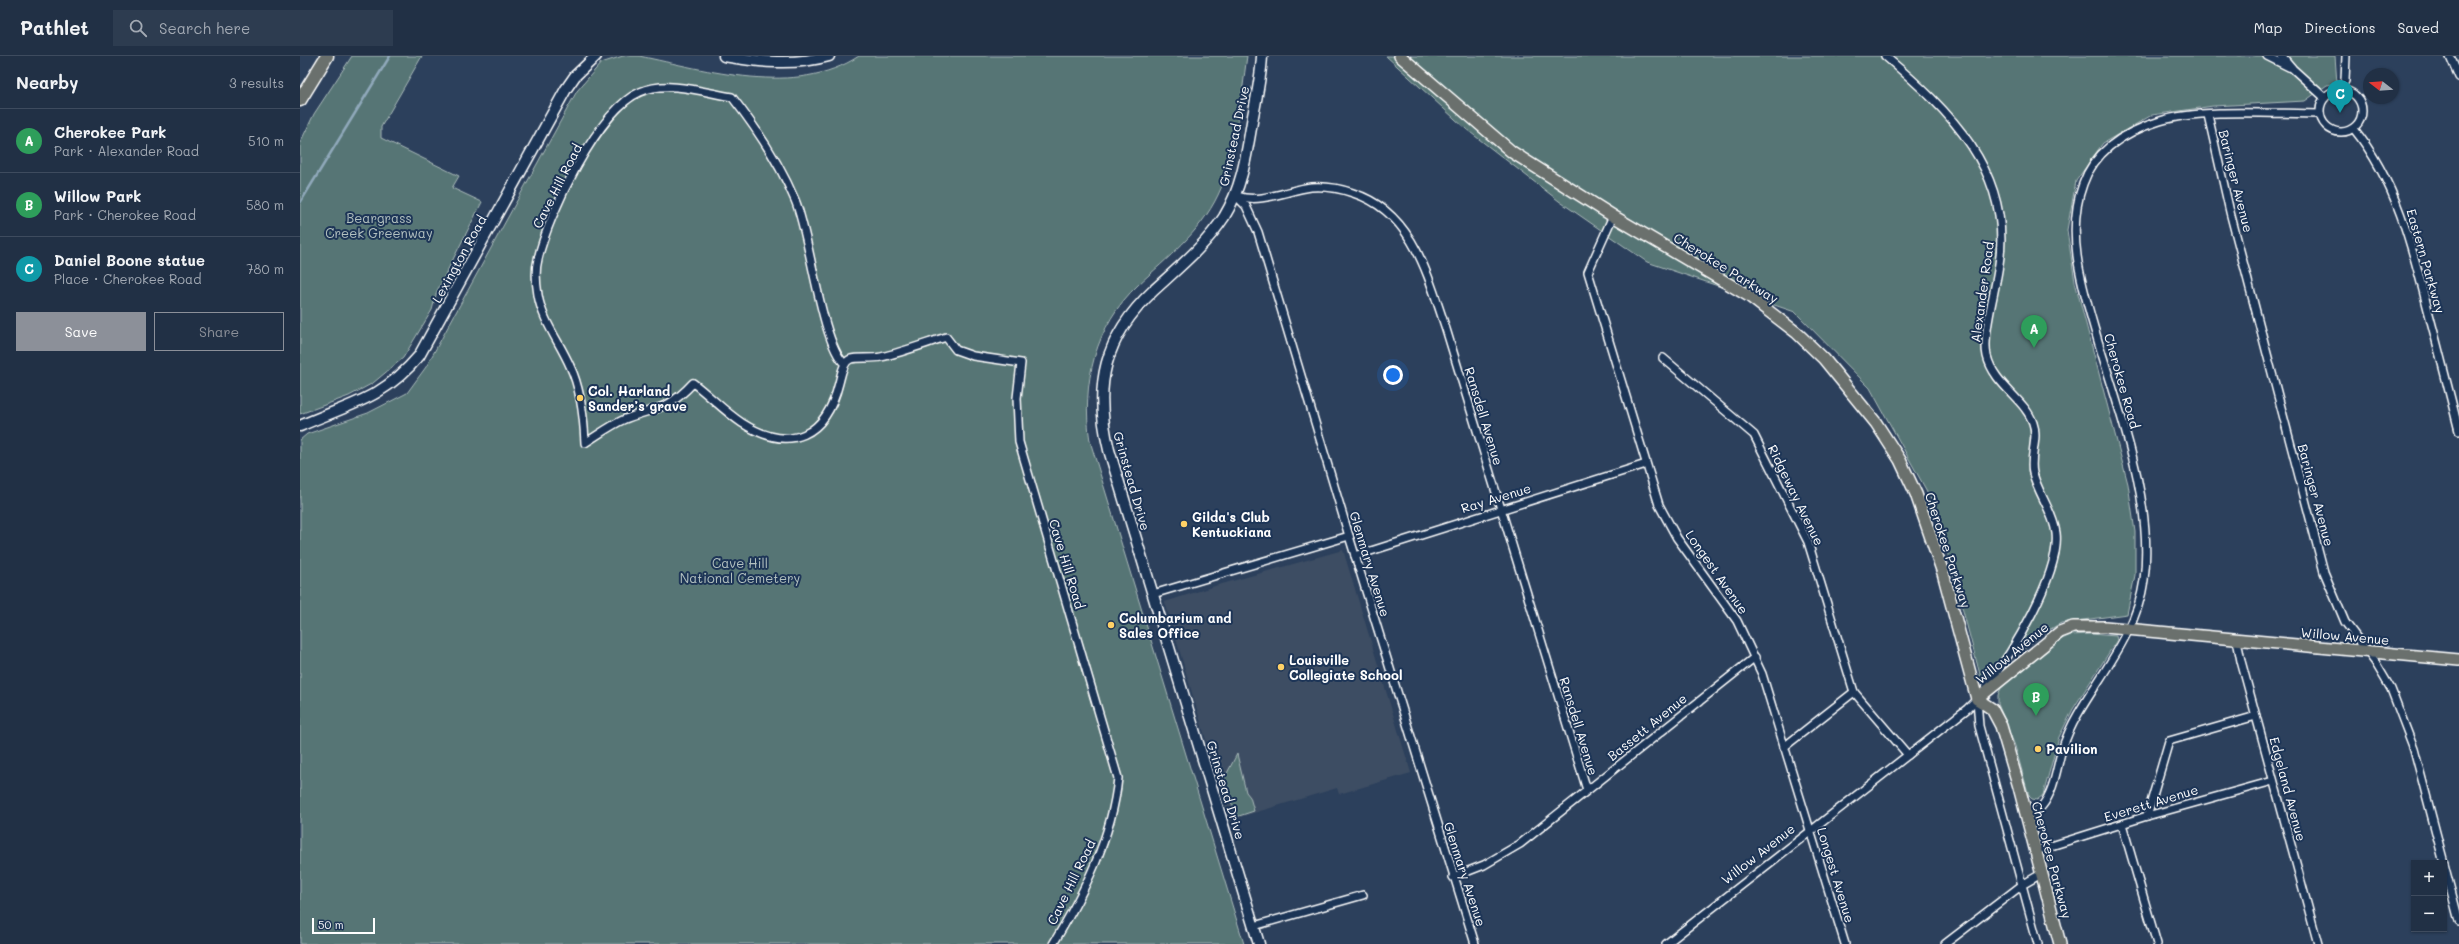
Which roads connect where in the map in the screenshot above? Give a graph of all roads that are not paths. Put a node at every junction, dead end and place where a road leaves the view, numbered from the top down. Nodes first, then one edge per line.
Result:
1 (327, 56) edge
2 (596, 56) edge
3 (724, 56) edge
4 (829, 56) edge
5 (1262, 56) edge
6 (1400, 56) edge
7 (1885, 56) edge
8 (2267, 56) edge
9 (2282, 56) edge
10 (2346, 56) edge
11 (2450, 56) edge
12 (2293, 69) junction
13 (2459, 77) edge
14 (2339, 90) junction
15 (2325, 98) junction
16 (300, 100) edge
17 (2320, 114) junction
18 (2208, 115) junction
19 (2354, 129) junction
20 (1235, 195) junction
21 (1613, 216) junction
22 (1663, 358) dead end
23 (845, 364) junction
24 (300, 426) edge
25 (2459, 431) edge
26 (1646, 464) junction
27 (1500, 509) junction
28 (1348, 536) junction
29 (1355, 556) junction
30 (1153, 594) junction
31 (2129, 630) junction
32 (2237, 640) junction
33 (2367, 652) junction
34 (1755, 657) junction
35 (2459, 660) edge
36 (1854, 692) junction
37 (1977, 699) junction
38 (2256, 716) junction
39 (1784, 747) junction
40 (1908, 755) junction
41 (2273, 781) junction
42 (1587, 790) junction
43 (2026, 815) junction
44 (2147, 816) junction
45 (2122, 824) junction
46 (1810, 831) junction
47 (2035, 851) junction
48 (2443, 860) edge
49 (2042, 874) junction
50 (2447, 875) edge
51 (1453, 877) junction
52 (2022, 885) junction
53 (1363, 895) dead end
54 (2459, 921) edge
55 (1254, 926) junction
56 (1053, 944) edge
57 (1259, 944) edge
58 (1475, 944) edge
59 (1666, 944) edge
60 (1845, 944) edge
61 (1945, 944) edge
62 (2038, 944) edge
63 (2060, 944) edge
64 (2157, 944) edge
65 (2318, 944) edge

1 - 16 highway
2 - 24 main road, Lexington Road
3 - 4 main road
5 - 20 main road, Grinstead Drive
6 - 21 main road, Cherokee Parkway
7 - 37 street, Alexander Road
8 - 12 street
9 - 12 street
10 - 14 street
11 - 13 street
12 - 15 street
14 - 15 street
14 - 19 street
15 - 17 street
17 - 18 street, Cherokee Road
17 - 19 street
18 - 31 street, Cherokee Road
18 - 33 street, Baringer Avenue
19 - 25 street, Eastern Parkway
20 - 27 street, Ransdell Avenue
20 - 28 street, Glenmary Avenue
20 - 30 main road, Grinstead Drive
21 - 26 street, Longest Avenue
21 - 37 main road, Cherokee Parkway
22 - 36 street, Ridgeway Avenue
23 - 23 street, Cave Hill Road
23 - 56 street, Cave Hill Road
26 - 27 street, Ray Avenue
26 - 34 street, Longest Avenue
27 - 29 street, Ray Avenue
27 - 42 street, Ransdell Avenue
28 - 29 street, Glenmary Avenue
28 - 30 street
29 - 51 street, Glenmary Avenue
30 - 55 main road, Grinstead Drive
31 - 32 main road, Willow Avenue
31 - 37 main road, Willow Avenue
31 - 43 street, Cherokee Road
32 - 33 main road, Willow Avenue
32 - 38 street, Edgeland Avenue
33 - 35 main road, Willow Avenue
33 - 48 street, Baringer Avenue
34 - 39 street, Longest Avenue
34 - 42 street, Bassett Avenue
36 - 39 street
36 - 40 street, Ridgeway Avenue
37 - 40 street, Willow Avenue
37 - 43 main road, Cherokee Parkway
37 - 52 street, Cherokee Parkway
38 - 41 street, Edgeland Avenue
38 - 44 street
39 - 46 street, Longest Avenue
40 - 46 street, Willow Avenue
41 - 44 street, Everett Avenue
41 - 65 street, Edgeland Avenue
42 - 51 street, Bassett Avenue
43 - 47 main road, Cherokee Parkway
44 - 45 street, Everett Avenue
45 - 47 street, Everett Avenue
45 - 64 street
46 - 59 street, Willow Avenue
46 - 60 street, Longest Avenue
47 - 49 main road, Cherokee Parkway
49 - 52 street
49 - 63 main road, Cherokee Parkway
50 - 54 street, Baringer Avenue
51 - 58 street, Glenmary Avenue
52 - 61 street
52 - 62 street, Cherokee Parkway
53 - 55 street
55 - 57 main road, Grinstead Drive

